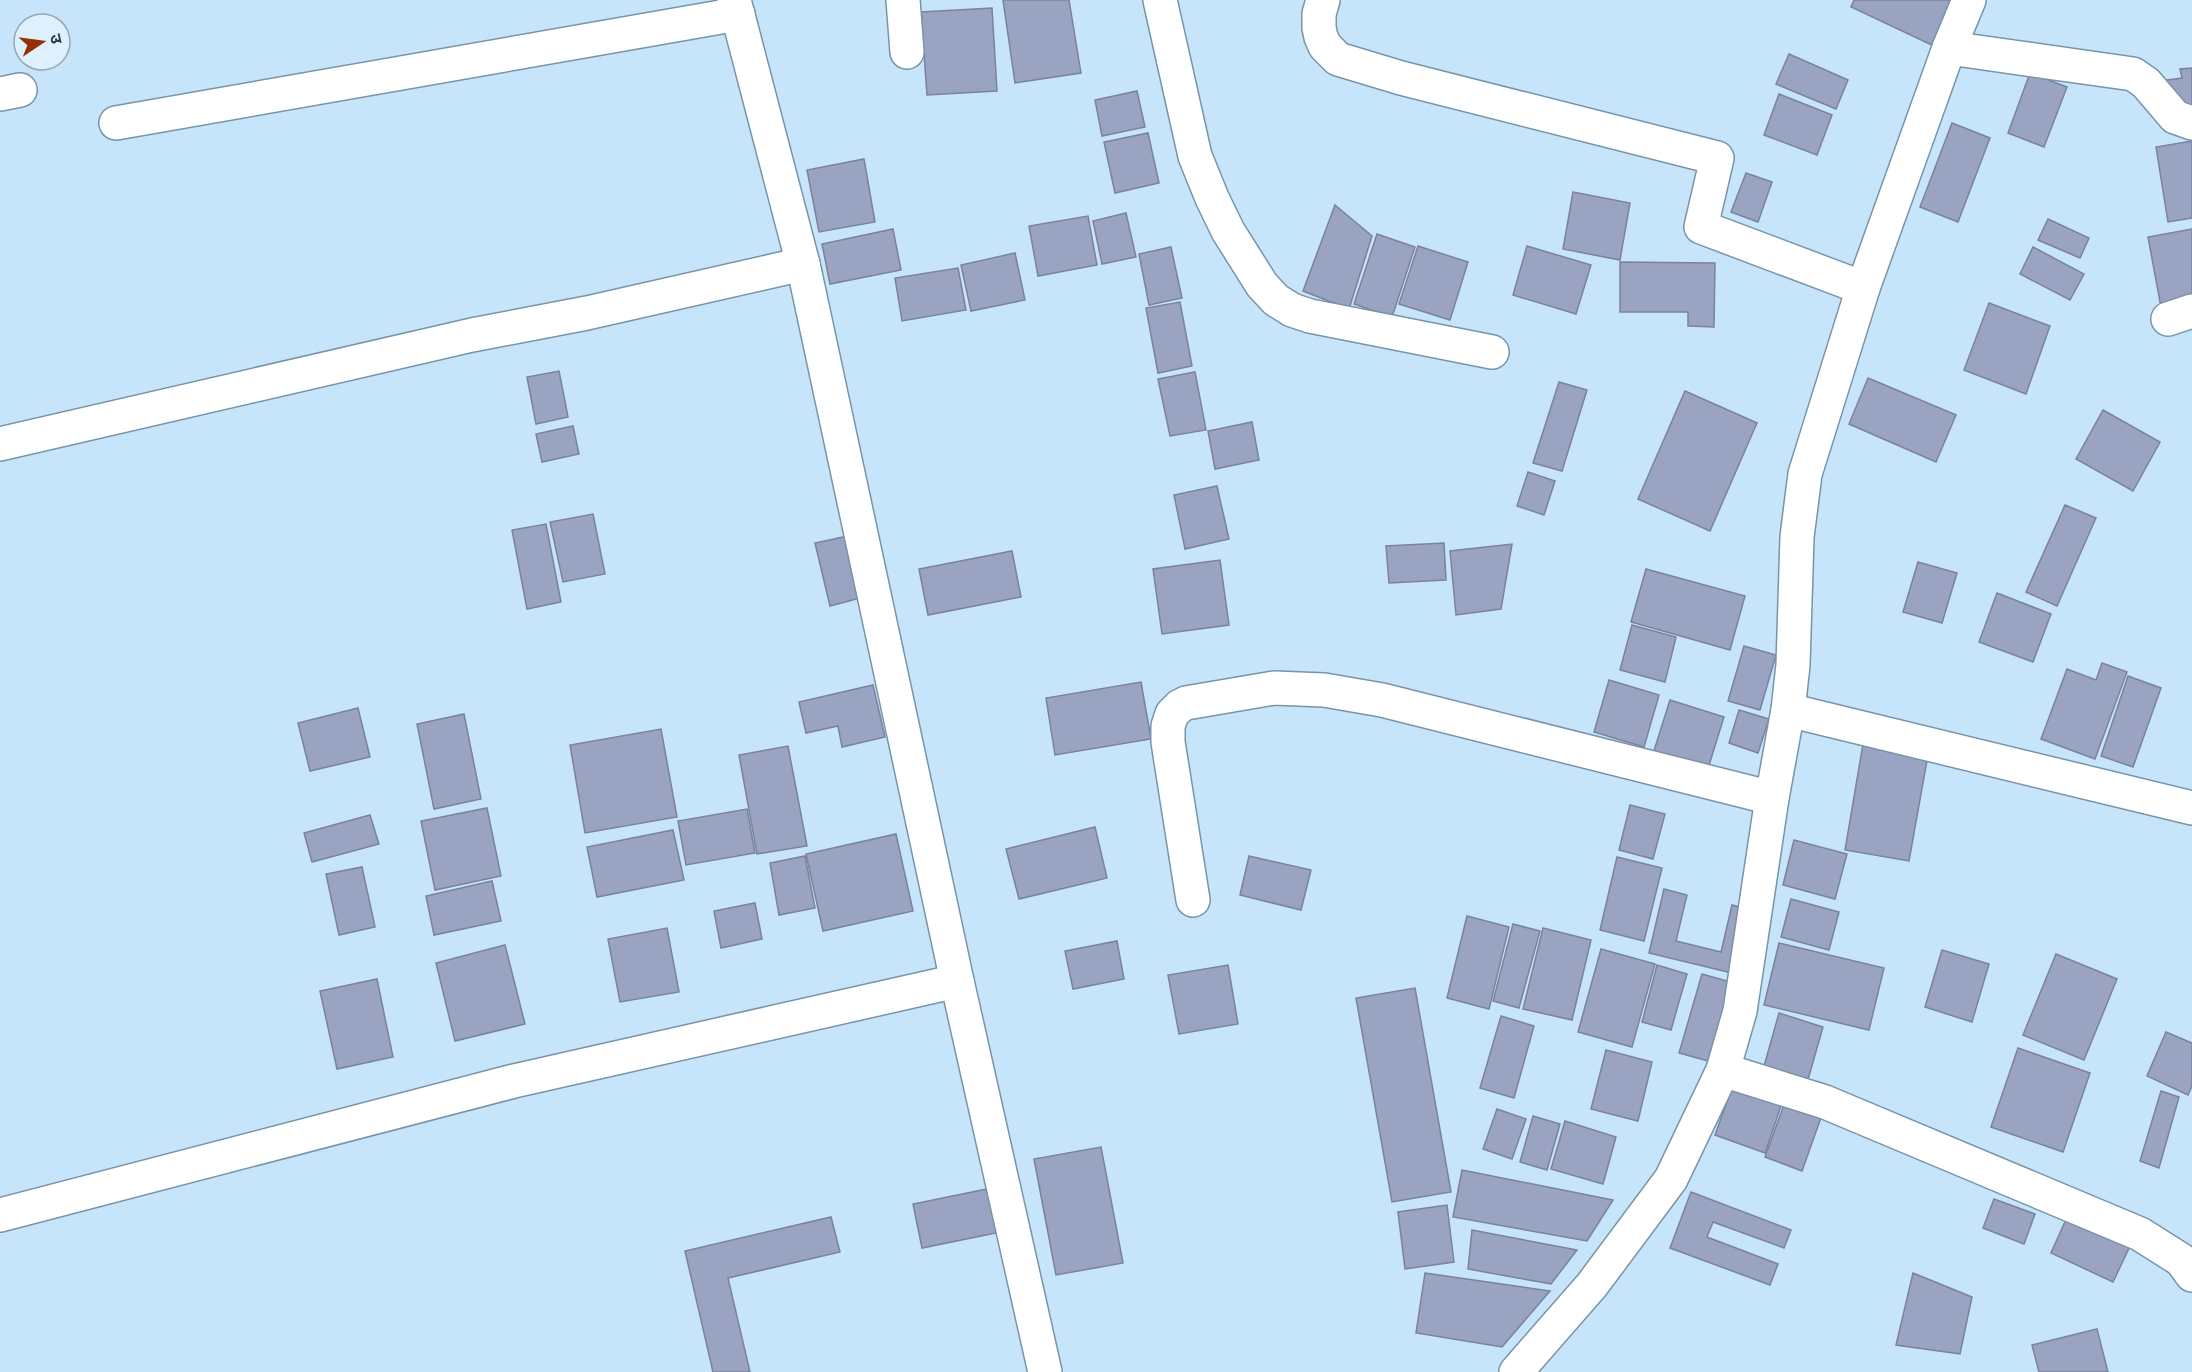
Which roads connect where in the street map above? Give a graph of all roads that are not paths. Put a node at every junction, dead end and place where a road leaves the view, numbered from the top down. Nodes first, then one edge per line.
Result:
1 (903, 0) edge
2 (1160, 0) edge
3 (1323, 0) edge
4 (1969, 0) edge
5 (736, 7) edge
6 (1949, 48) junction
7 (907, 52) dead end
8 (116, 123) dead end
9 (2192, 123) edge
10 (803, 264) junction
11 (1863, 288) junction
12 (1492, 352) dead end
13 (0, 444) edge
14 (1788, 710) junction
15 (1772, 798) junction
16 (2192, 808) edge
17 (1194, 900) dead end
18 (957, 981) junction
19 (1723, 1071) junction
20 (0, 1214) edge
21 (2192, 1275) edge
22 (1045, 1372) edge
23 (1516, 1372) edge

1 - 7 street
2 - 12 street
3 - 11 street
4 - 6 street
5 - 8 street
5 - 10 street
6 - 9 street
6 - 11 street
10 - 13 street
10 - 18 street
11 - 14 street
14 - 15 street
14 - 16 street
15 - 17 street
15 - 19 street
18 - 20 street
18 - 22 street
19 - 21 street
19 - 23 street

